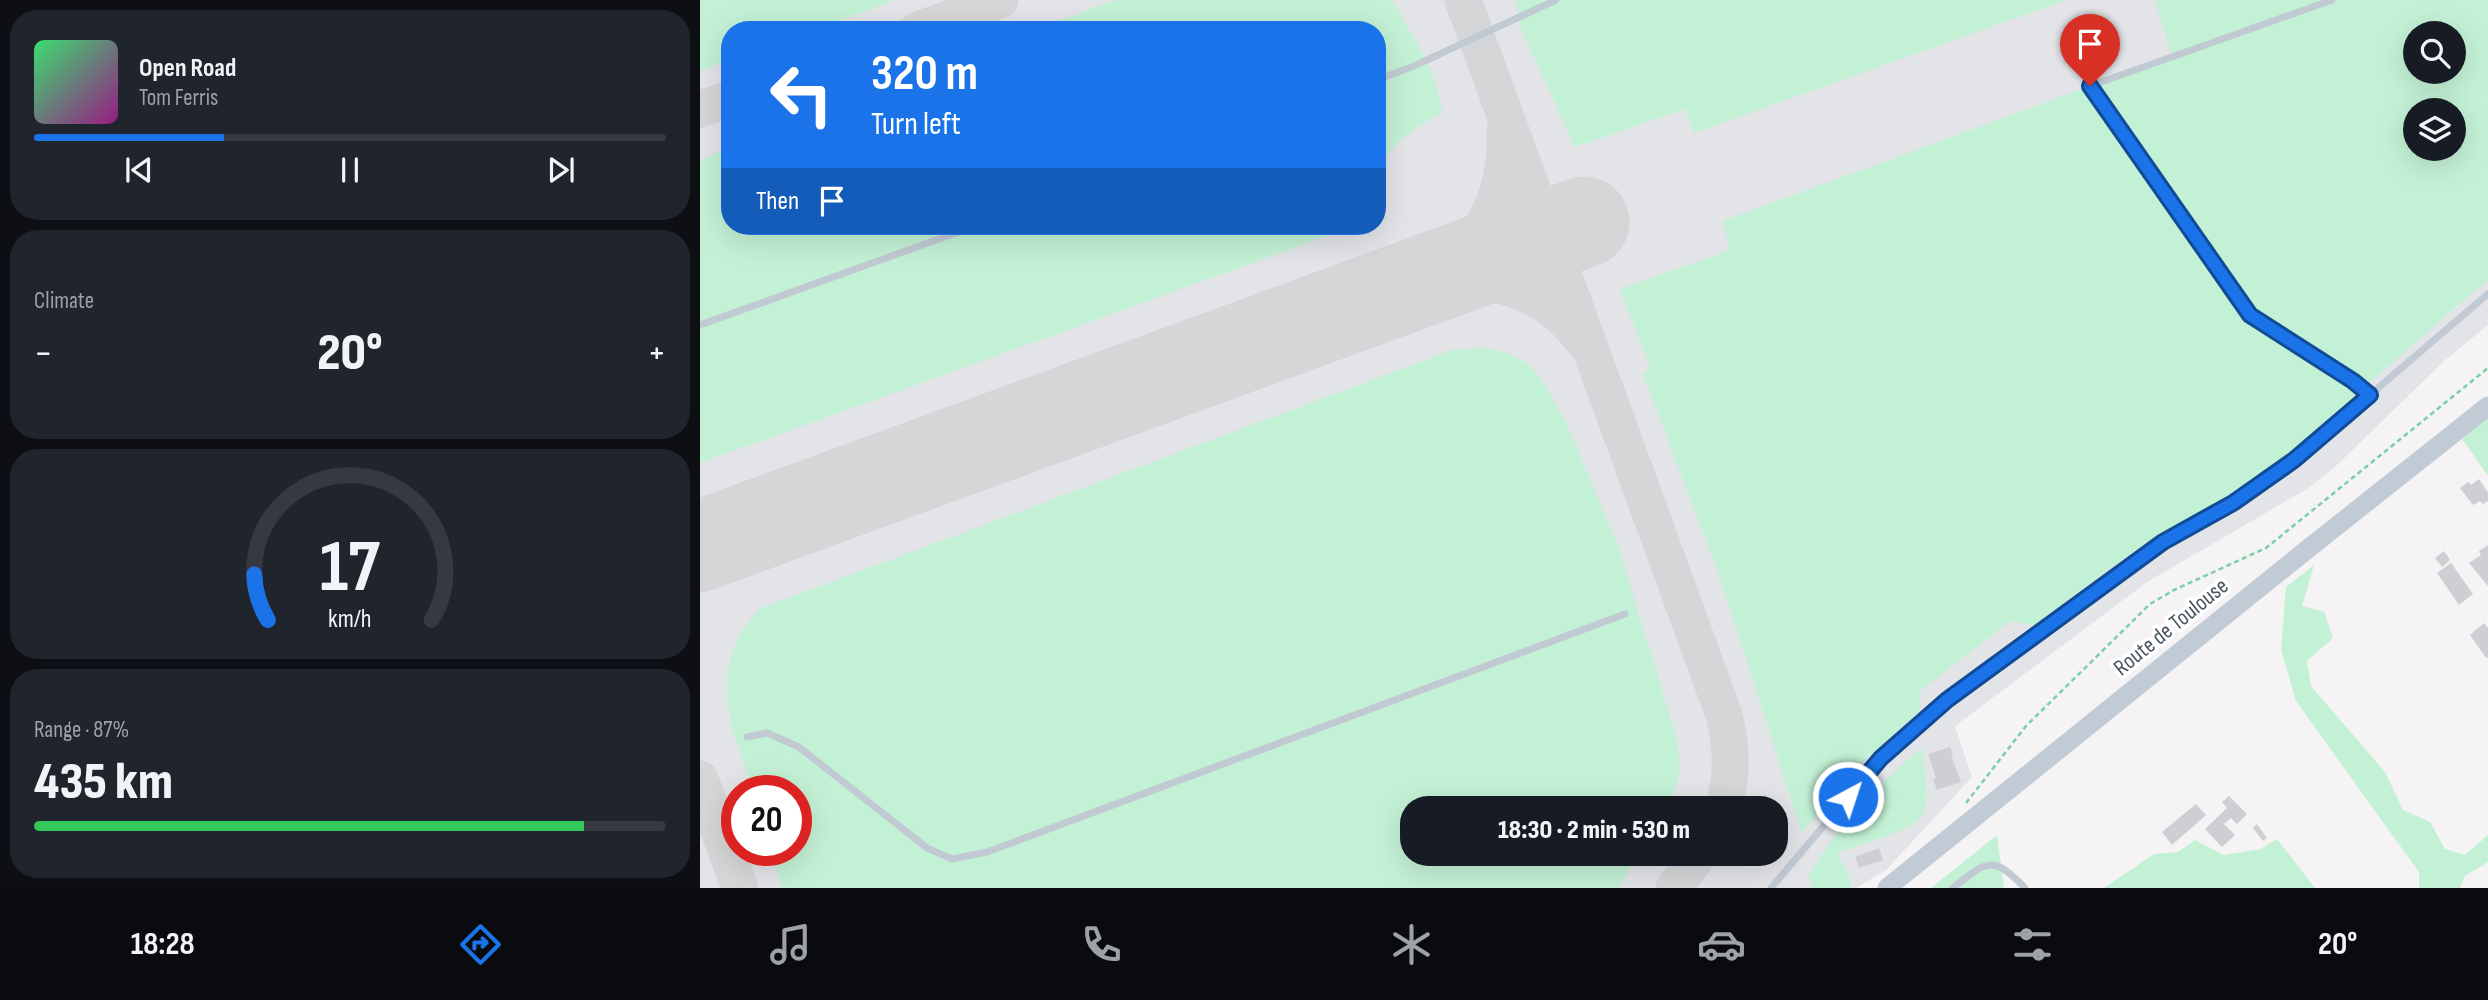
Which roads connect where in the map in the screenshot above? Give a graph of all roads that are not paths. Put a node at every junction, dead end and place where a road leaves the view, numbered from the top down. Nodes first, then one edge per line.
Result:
1 (1556, 0) edge
2 (2332, 0) edge
3 (1386, 77) edge
4 (950, 235) edge
5 (2488, 294) edge
6 (700, 325) edge
7 (2370, 395) junction
8 (2488, 406) edge
9 (1625, 614) dead end
10 (747, 737) dead end
11 (1771, 888) edge
12 (1887, 888) edge
13 (1953, 888) edge
14 (2025, 888) edge

1 - 3 lane
2 - 7 lane
4 - 6 lane
5 - 7 lane
7 - 11 lane
8 - 12 main road, Route de Toulouse
9 - 10 lane
13 - 14 lane

